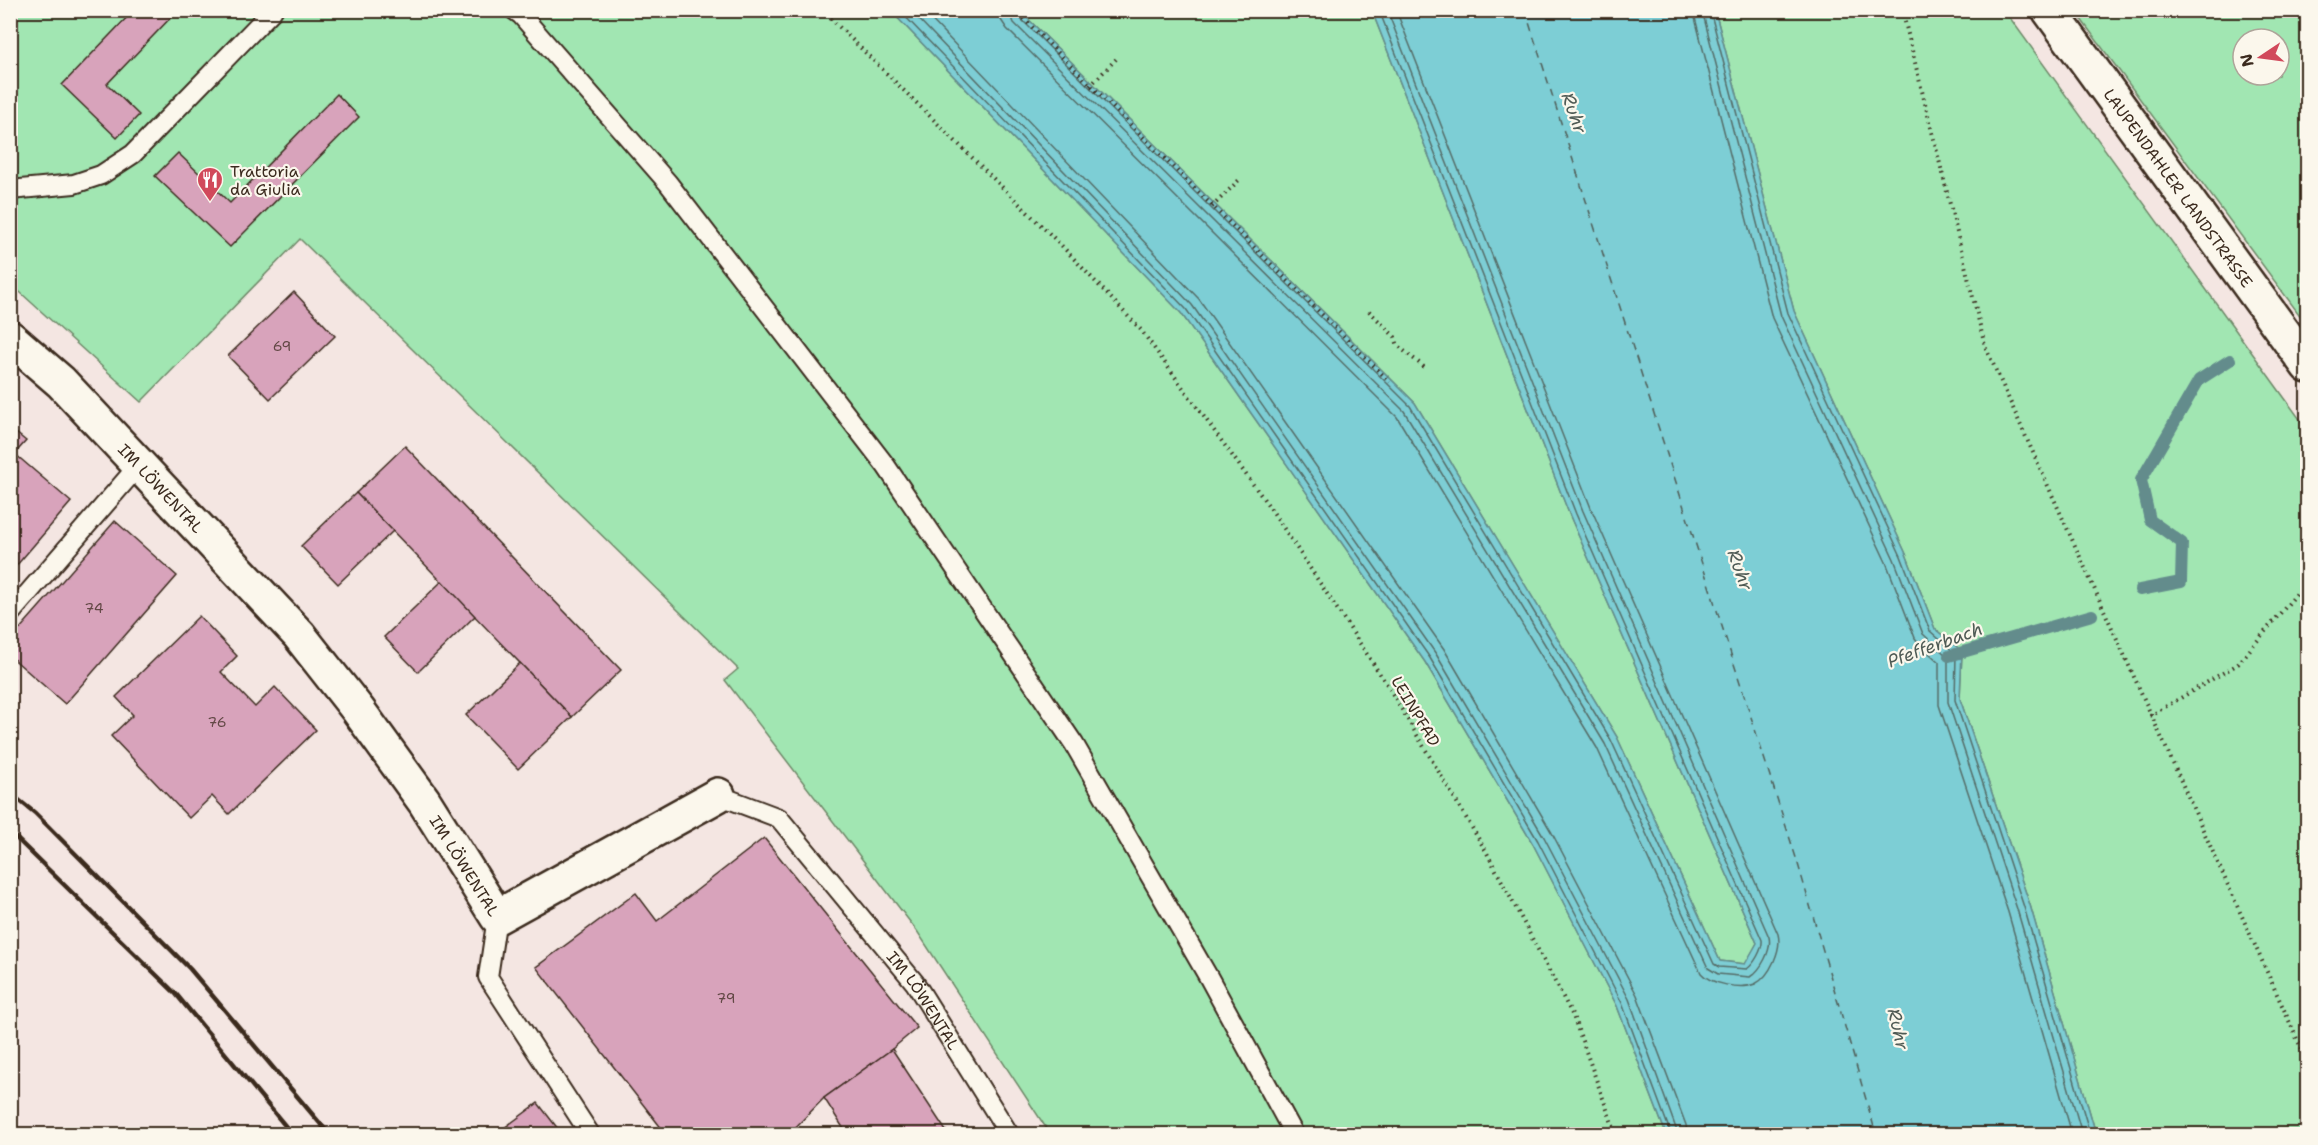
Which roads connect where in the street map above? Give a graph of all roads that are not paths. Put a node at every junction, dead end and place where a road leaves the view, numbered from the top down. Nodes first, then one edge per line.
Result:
1 (273, 10) edge
2 (2049, 10) edge
3 (520, 12) edge
4 (10, 190) edge
5 (10, 338) edge
6 (2307, 366) edge
7 (139, 465) junction
8 (10, 614) edge
9 (717, 795) joint
10 (497, 917) junction
11 (590, 1134) edge
12 (1009, 1134) edge
13 (1294, 1134) edge

1 - 4 lane
2 - 6 street, LAUPENDAHLER LANDSTRASSE
3 - 13 lane
5 - 7 street, IM LÖWENTAL
7 - 8 lane
7 - 10 street, IM LÖWENTAL
9 - 10 street, IM LÖWENTAL
9 - 12 lane, IM LÖWENTAL
10 - 11 lane

